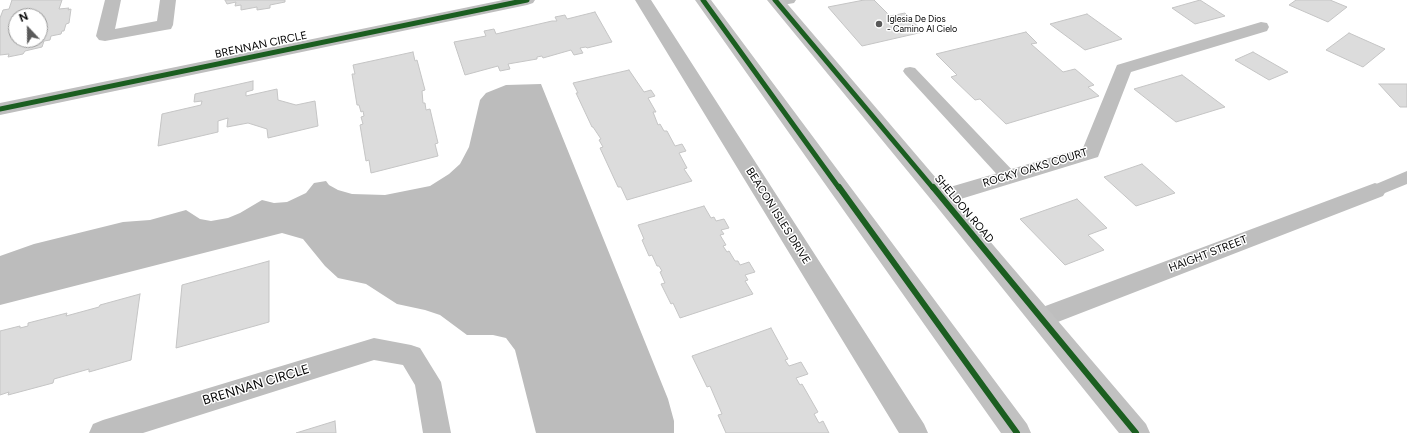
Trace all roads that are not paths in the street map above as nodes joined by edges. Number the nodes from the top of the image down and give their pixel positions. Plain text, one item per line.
1 (113, 0) edge
2 (168, 0) edge
3 (527, 0) edge
4 (643, 0) edge
5 (704, 0) edge
6 (781, 1) edge
7 (1261, 28) dead end
8 (910, 72) dead end
9 (0, 109) edge
10 (1009, 177) junction
11 (1407, 177) edge
12 (1375, 191) joint
13 (941, 197) junction
14 (1041, 318) junction
15 (103, 433) edge
16 (437, 433) edge
17 (914, 433) edge
18 (1017, 433) edge
19 (1136, 433) edge

1 - 2 street
3 - 9 street, BRENNAN CIRCLE
4 - 17 street, BEACON ISLES DRIVE
5 - 18 main road
6 - 13 main road, SHELDON ROAD
7 - 10 street, ROCKY OAKS COURT
8 - 10 lane
10 - 13 street, ROCKY OAKS COURT
11 - 12 lane
12 - 14 street, HAIGHT STREET
13 - 14 main road, SHELDON ROAD
14 - 19 main road, SHELDON ROAD
15 - 16 street, BRENNAN CIRCLE

